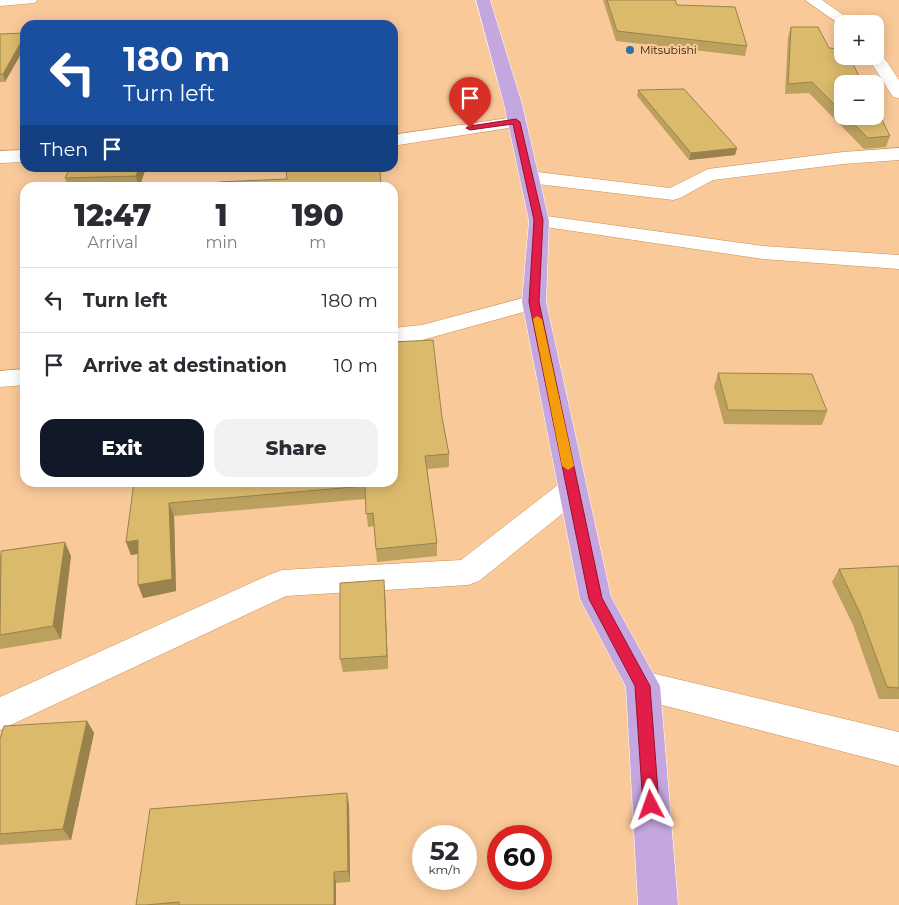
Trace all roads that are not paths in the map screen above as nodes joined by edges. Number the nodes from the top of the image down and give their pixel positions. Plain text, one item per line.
1 (30, 0) edge
2 (483, 0) edge
3 (812, 0) edge
4 (0, 2) edge
5 (835, 15) edge
6 (881, 65) edge
7 (899, 93) edge
8 (516, 122) junction
9 (398, 140) edge
10 (899, 154) edge
11 (20, 156) edge
12 (0, 157) edge
13 (529, 177) junction
14 (539, 220) junction
15 (899, 262) edge
16 (534, 302) junction
17 (398, 335) edge
18 (20, 377) edge
19 (0, 379) edge
20 (573, 489) junction
21 (642, 686) junction
22 (0, 714) edge
23 (899, 749) edge
24 (658, 905) edge

1 - 4 street
2 - 8 main road
3 - 5 street
6 - 7 street
8 - 9 street
8 - 13 main road
10 - 13 street
11 - 12 street
13 - 14 main road
14 - 15 street
14 - 16 main road
16 - 17 street
16 - 20 main road
18 - 19 street
20 - 21 main road
20 - 22 street
21 - 23 street
21 - 24 main road

